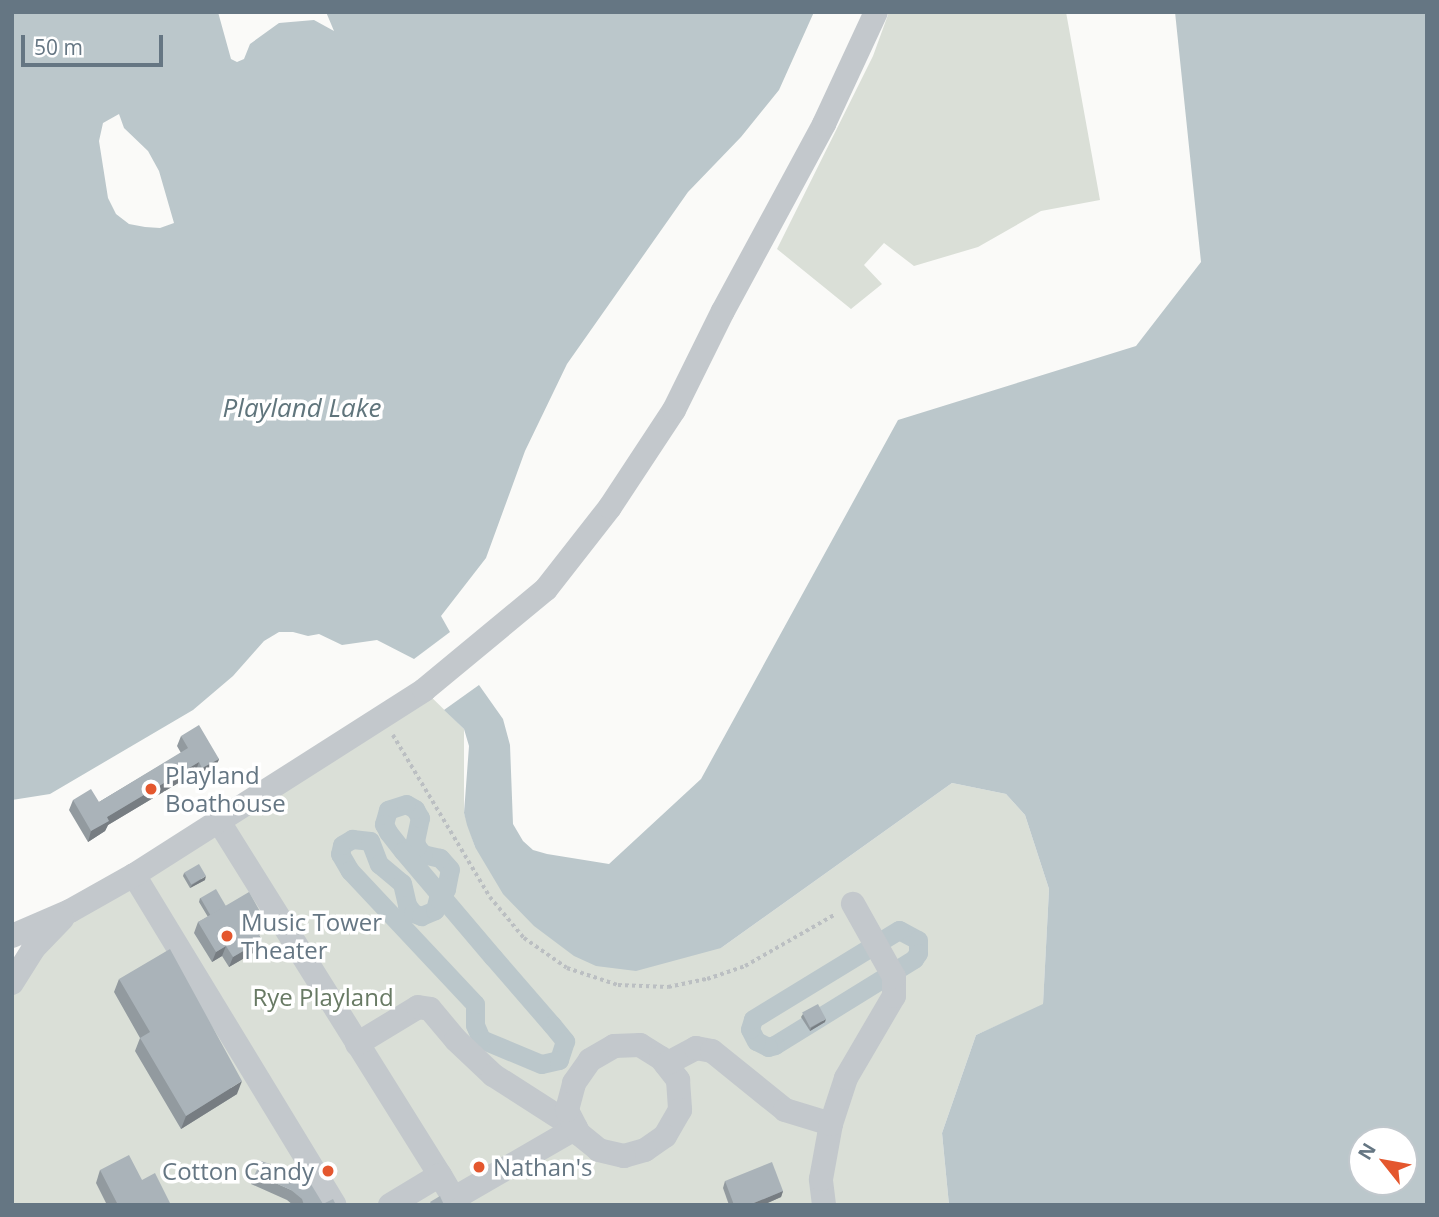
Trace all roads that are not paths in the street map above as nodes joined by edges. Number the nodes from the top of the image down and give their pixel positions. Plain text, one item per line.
1 (876, 12) edge
2 (218, 820) junction
3 (134, 875) junction
4 (853, 904) road end
5 (70, 911) junction
6 (12, 936) edge
7 (12, 983) edge
8 (357, 1044) junction
9 (666, 1064) junction
10 (831, 1124) junction
11 (576, 1128) junction
12 (439, 1175) junction
13 (455, 1202) edge
14 (335, 1205) edge
15 (390, 1205) edge
16 (824, 1205) edge

1 - 2 street
2 - 3 street
2 - 8 street
3 - 5 street
3 - 14 street
4 - 10 street
5 - 6 street
5 - 7 street
8 - 11 street
8 - 12 street
9 - 10 street
9 - 11 street
9 - 11 street
10 - 16 street
11 - 13 street
12 - 13 street
12 - 15 street

